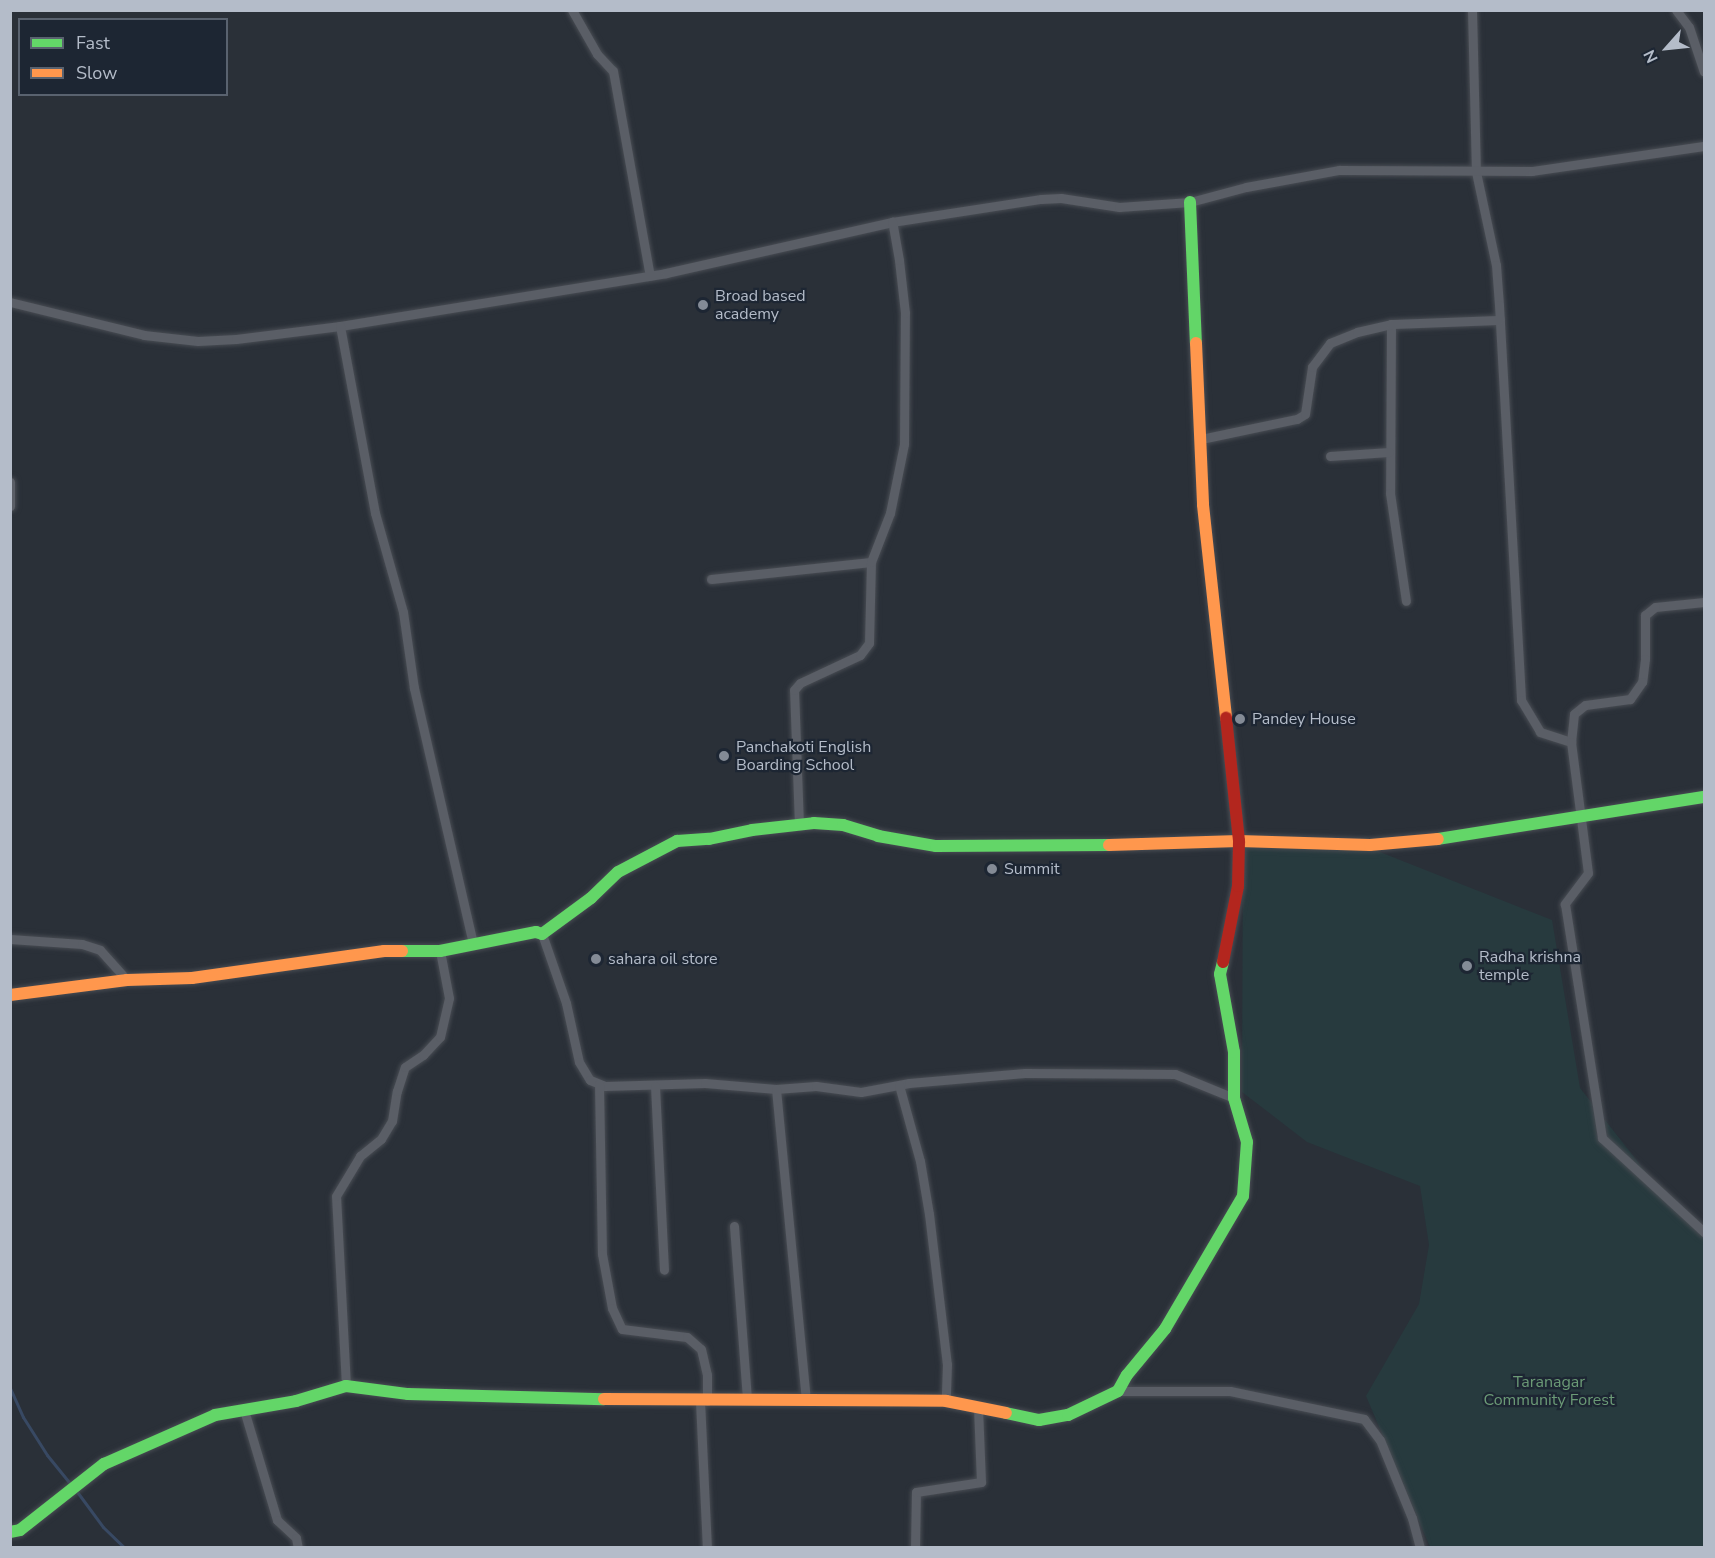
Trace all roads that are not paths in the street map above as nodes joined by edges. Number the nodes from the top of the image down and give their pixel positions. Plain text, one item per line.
1 (572, 10) edge
2 (1472, 10) edge
3 (1676, 10) edge
4 (1704, 72) edge
5 (1704, 146) edge
6 (1476, 172) junction
7 (1191, 202) junction
8 (892, 222) junction
9 (650, 276) junction
10 (10, 302) edge
11 (1500, 320) junction
12 (1391, 324) junction
13 (340, 326) junction
14 (1201, 439) junction
15 (1389, 452) junction
16 (1330, 456) dead end
17 (10, 482) edge
18 (10, 506) edge
19 (871, 562) junction
20 (711, 579) dead end
21 (1406, 601) dead end
22 (1704, 602) edge
23 (1571, 742) junction
24 (1704, 797) edge
25 (1580, 817) junction
26 (799, 825) junction
27 (1239, 841) junction
28 (542, 934) junction
29 (10, 939) edge
30 (473, 944) junction
31 (440, 951) junction
32 (127, 980) junction
33 (10, 995) edge
34 (599, 1084) junction
35 (899, 1085) junction
36 (655, 1086) junction
37 (776, 1089) junction
38 (1234, 1098) junction
39 (734, 1226) dead end
40 (1704, 1232) edge
41 (663, 1270) dead end
42 (346, 1386) junction
43 (1118, 1391) junction
44 (747, 1398) junction
45 (806, 1400) junction
46 (704, 1401) junction
47 (946, 1401) junction
48 (978, 1408) junction
49 (244, 1410) junction
50 (10, 1532) edge
51 (298, 1548) edge
52 (707, 1548) edge
53 (915, 1548) edge
54 (1420, 1548) edge

1 - 9 street
2 - 6 street
3 - 4 street
5 - 6 street
6 - 7 street
6 - 11 street
7 - 8 street
7 - 14 street
8 - 9 street
8 - 19 street
9 - 13 street
10 - 13 street
11 - 12 street
11 - 23 street
12 - 14 street
12 - 15 street
13 - 30 street
14 - 27 street
15 - 16 street
15 - 21 street
17 - 18 street
19 - 20 street
19 - 26 street
22 - 23 street
23 - 25 street
24 - 25 street
25 - 27 street
25 - 40 street
26 - 27 street
26 - 28 street
27 - 38 street
28 - 30 street
28 - 34 street
29 - 32 street
30 - 31 street
31 - 32 street
31 - 42 street
32 - 33 street
34 - 36 street
34 - 46 street
35 - 37 street
35 - 38 street
35 - 47 street
36 - 37 street
36 - 41 street
37 - 45 street
38 - 43 street
39 - 44 street
42 - 46 street
42 - 49 street
43 - 48 street
43 - 54 street
44 - 45 street
44 - 46 street
45 - 47 street
46 - 52 street
47 - 48 street
48 - 53 street
49 - 50 street
49 - 51 street

